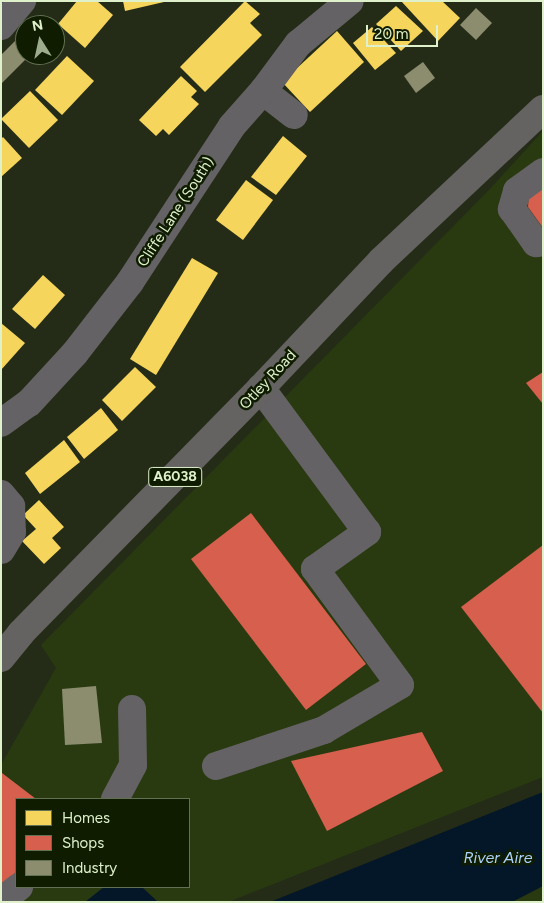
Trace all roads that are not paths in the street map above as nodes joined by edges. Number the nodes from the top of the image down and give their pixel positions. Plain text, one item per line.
1 (22, 1) edge
2 (350, 1) edge
3 (1, 26) edge
4 (263, 91) junction
5 (543, 109) edge
6 (294, 115) dead end
7 (543, 172) edge
8 (543, 242) edge
9 (261, 388) junction
10 (1, 423) edge
11 (1, 494) edge
12 (1, 550) edge
13 (1, 658) edge
14 (132, 709) dead end
15 (216, 766) dead end
16 (116, 798) edge
17 (18, 888) edge
18 (1, 901) edge

1 - 3 street
2 - 4 street, Cliffe Lane (South)
4 - 6 street
4 - 10 street, Cliffe Lane (South)
5 - 9 main road, Otley Road / A6038
7 - 8 street
9 - 13 main road, Otley Road / A6038
9 - 15 street
11 - 12 street
14 - 16 street
17 - 18 street

